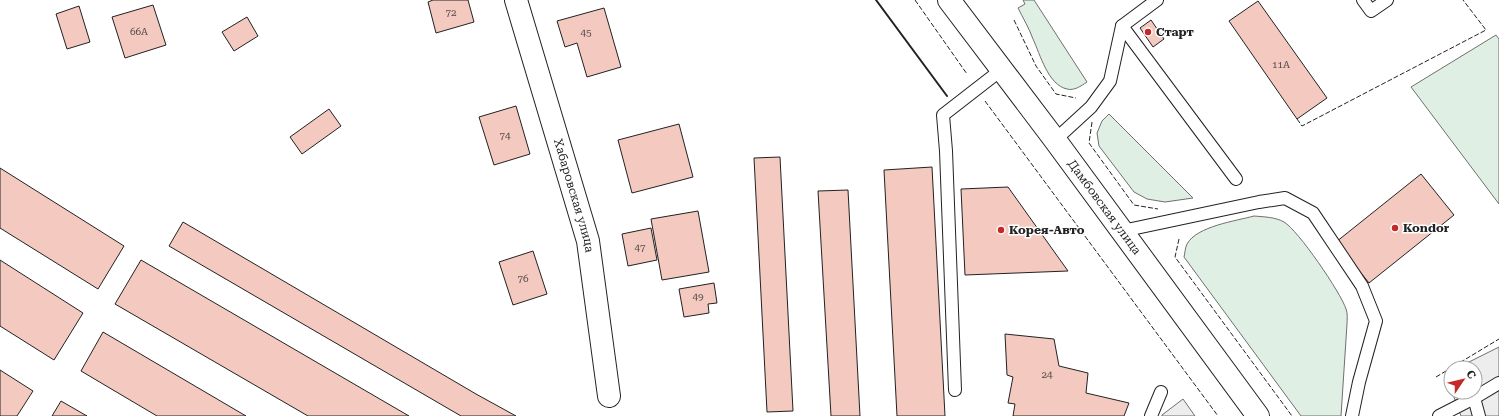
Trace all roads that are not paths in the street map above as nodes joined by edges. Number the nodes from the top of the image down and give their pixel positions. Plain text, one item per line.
1 (516, 0) edge
2 (948, 0) edge
3 (1157, 0) edge
4 (1363, 0) edge
5 (1387, 0) edge
6 (1122, 26) junction
7 (1001, 70) junction
8 (1055, 140) junction
9 (1236, 179) dead end
10 (1122, 231) junction
11 (1499, 383) edge
12 (955, 390) dead end
13 (1161, 392) dead end
14 (1483, 393) edge
15 (610, 396) dead end
16 (1470, 400) edge
17 (1475, 400) edge
18 (1151, 416) edge
19 (1258, 416) edge
20 (1352, 416) edge
21 (1439, 416) edge
22 (1479, 416) edge

1 - 15 main road, Хабаровская улица
2 - 7 main road, Дамбовская улица
3 - 6 lane
4 - 5 lane
6 - 8 lane
6 - 9 lane
7 - 8 main road, Дамбовская улица
7 - 12 lane
8 - 10 main road, Дамбовская улица
10 - 19 main road, Дамбовская улица
10 - 20 lane
11 - 14 lane
13 - 18 lane
16 - 21 lane
17 - 22 lane

